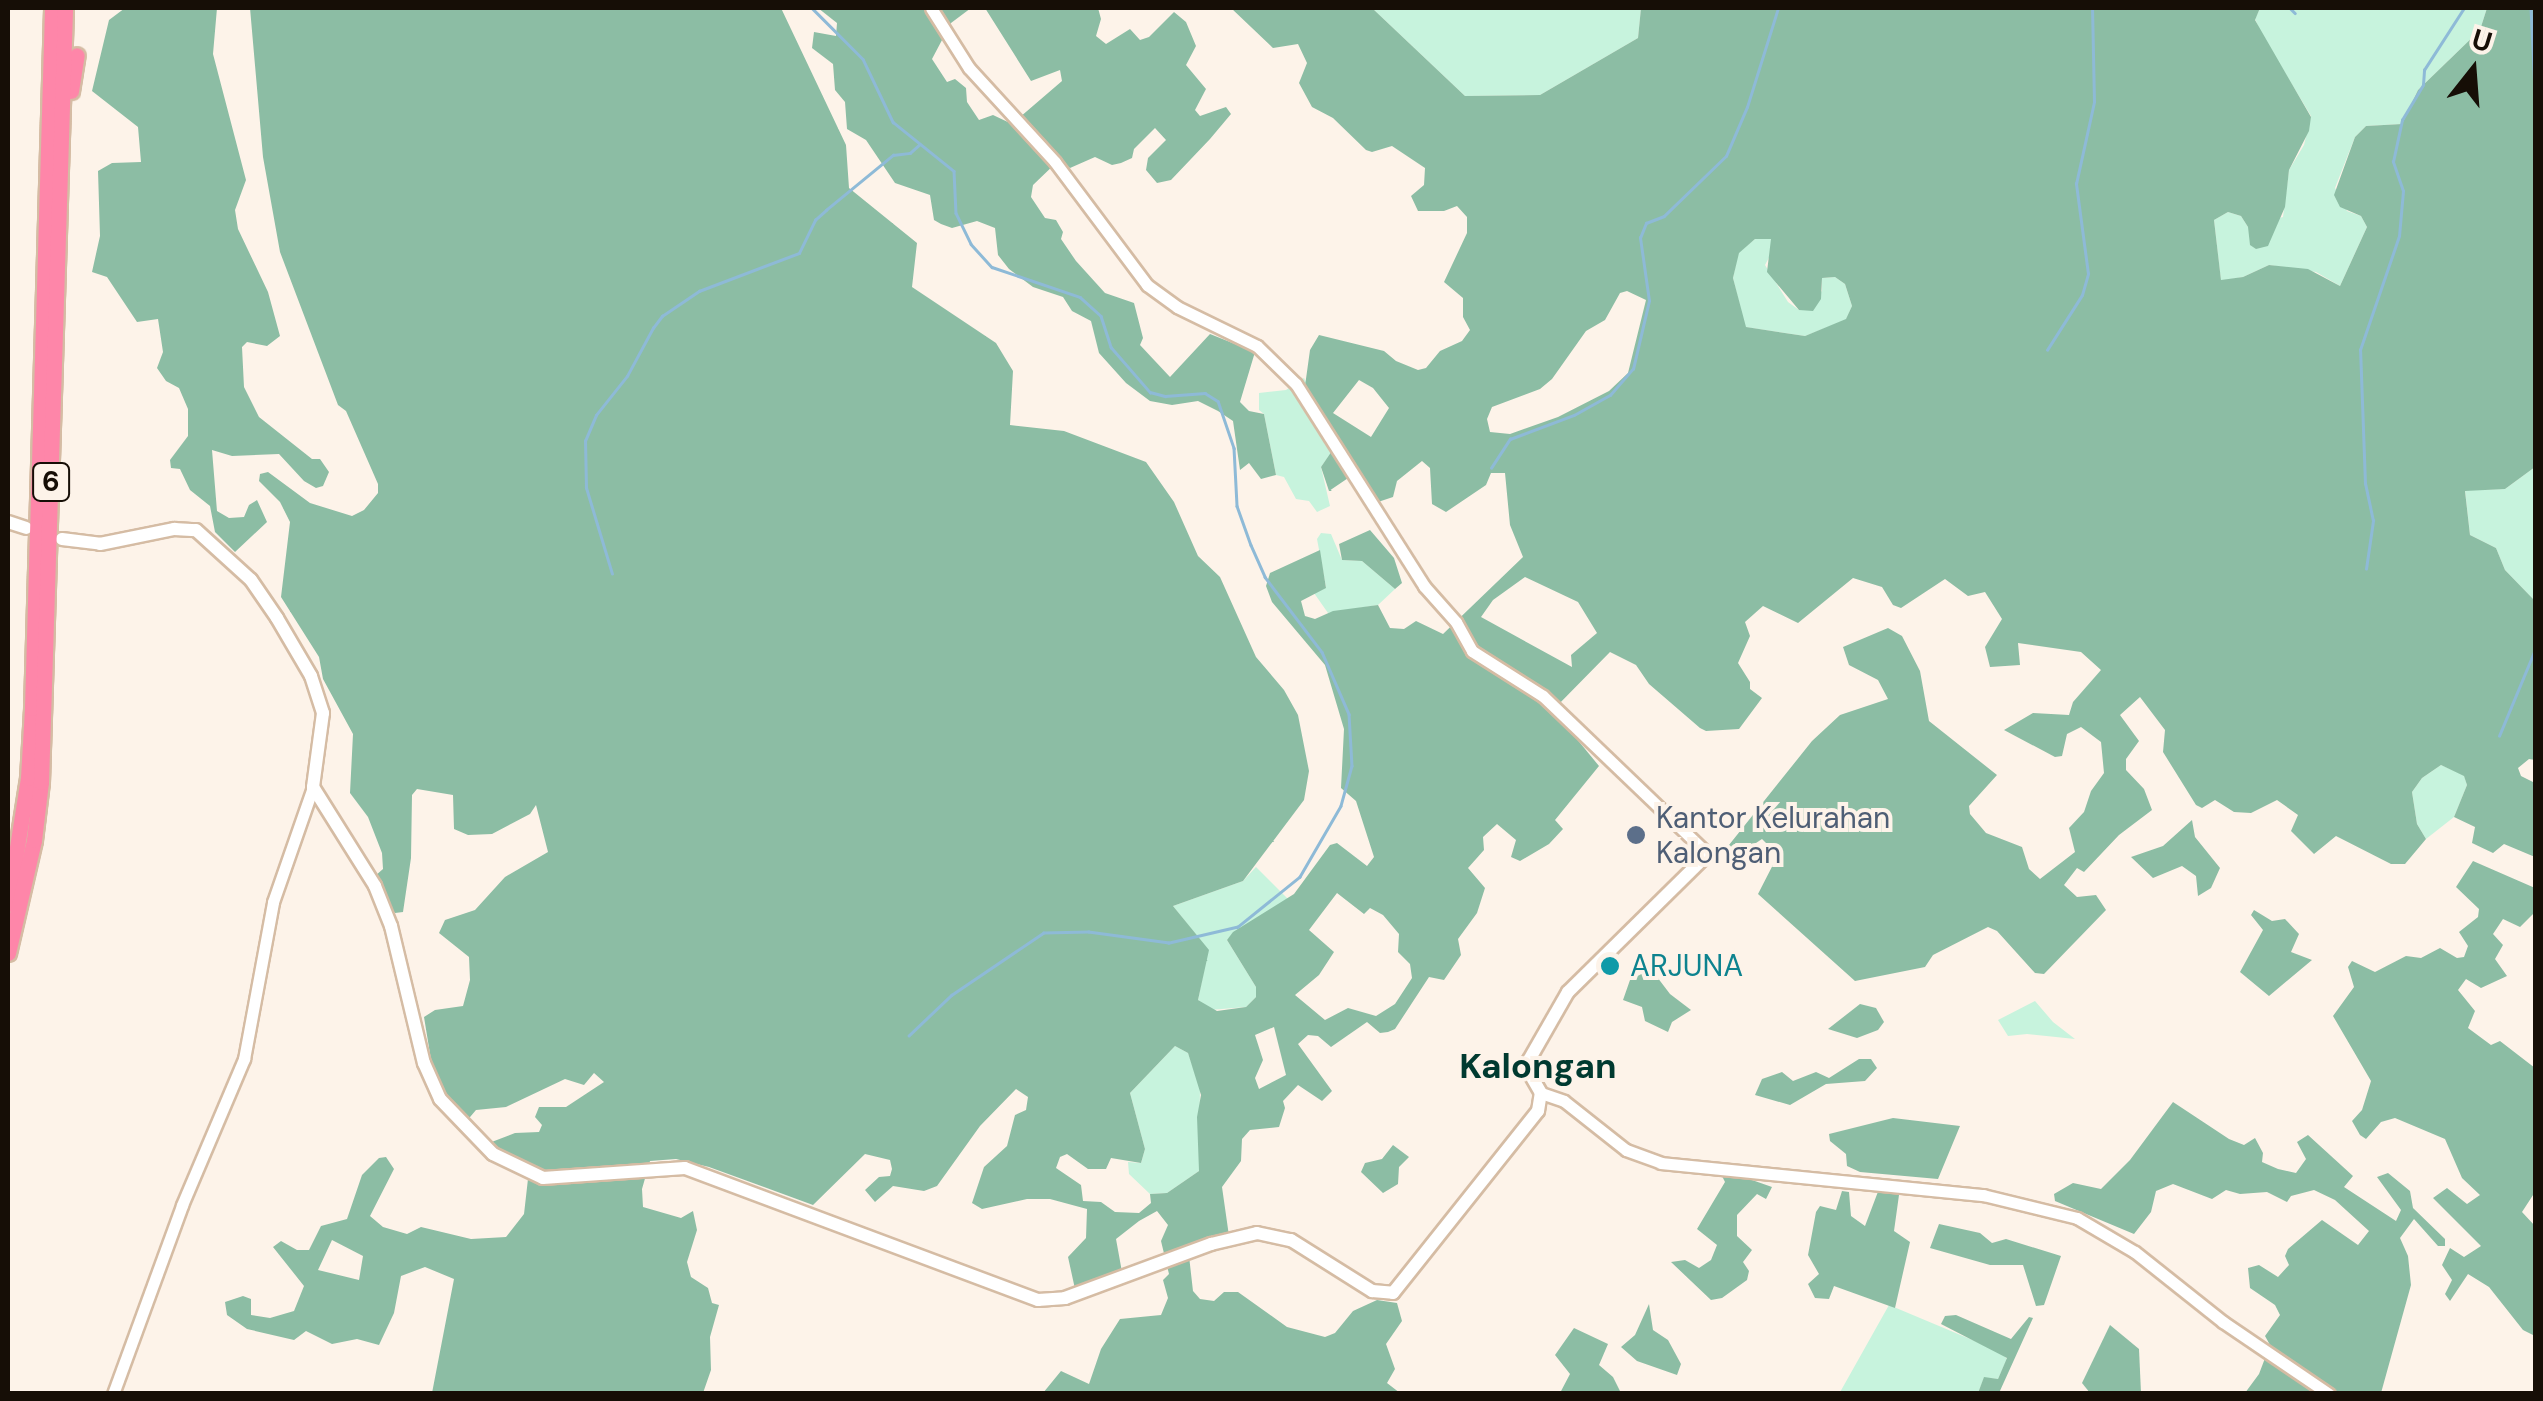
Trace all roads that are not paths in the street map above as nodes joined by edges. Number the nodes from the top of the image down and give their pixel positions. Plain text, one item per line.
1 (52, 8) edge
2 (65, 8) edge
3 (931, 8) edge
4 (77, 56) dead end
5 (62, 140) junction
6 (38, 214) dead end
7 (45, 244) junction
8 (8, 522) edge
9 (26, 528) dead end
10 (62, 539) dead end
11 (314, 802) junction
12 (1708, 854) joint
13 (8, 904) edge
14 (8, 953) edge
15 (1541, 1094) junction
16 (113, 1394) edge
17 (2329, 1394) edge

1 - 7 highway, 6
2 - 5 highway, 6
3 - 12 street
4 - 5 highway
5 - 14 highway, 6
6 - 7 highway
7 - 13 highway, 6
8 - 9 main road
10 - 11 main road
11 - 15 main road
11 - 16 street
12 - 15 main road
15 - 17 street

